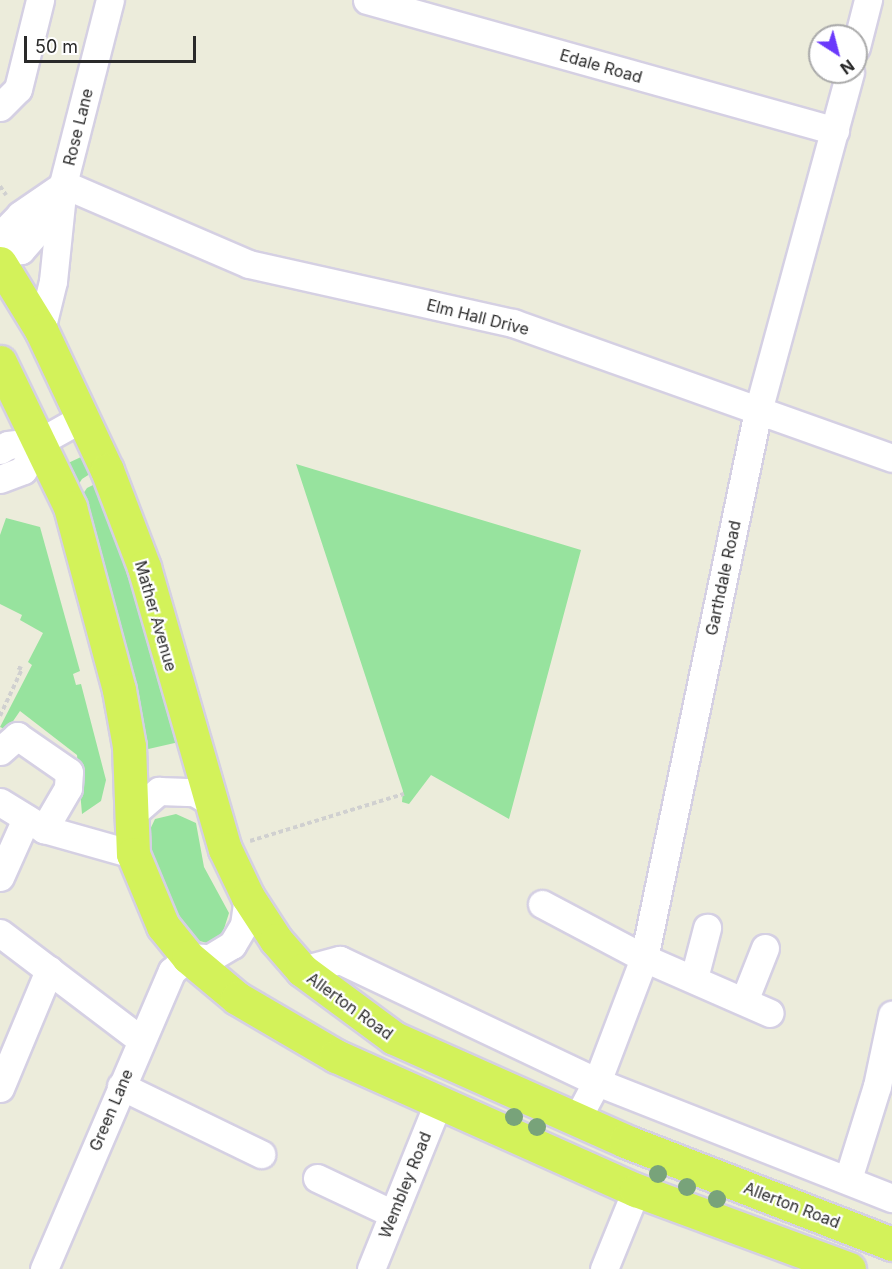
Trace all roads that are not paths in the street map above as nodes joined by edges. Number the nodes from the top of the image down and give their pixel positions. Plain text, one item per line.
1 (40, 0) edge
2 (111, 0) edge
3 (367, 0) edge
4 (868, 0) edge
5 (862, 24) edge
6 (847, 84) edge
7 (0, 107) edge
8 (835, 132) junction
9 (63, 184) junction
10 (0, 236) edge
11 (0, 253) edge
12 (0, 263) edge
13 (41, 330) junction
14 (2, 378) edge
15 (758, 411) junction
16 (84, 417) junction
17 (41, 441) junction
18 (0, 450) edge
19 (892, 458) edge
20 (0, 479) edge
21 (0, 751) edge
22 (0, 802) edge
23 (212, 803) junction
24 (131, 815) junction
25 (35, 824) junction
26 (133, 854) junction
27 (0, 877) edge
28 (248, 897) junction
29 (542, 904) dead end
30 (706, 928) dead end
31 (0, 933) edge
32 (765, 948) dead end
33 (188, 957) junction
34 (644, 958) junction
35 (49, 970) junction
36 (302, 970) junction
37 (694, 978) junction
38 (744, 1001) junction
39 (770, 1013) dead end
40 (892, 1015) edge
41 (141, 1040) junction
42 (597, 1082) junction
43 (121, 1086) junction
44 (885, 1087) edge
45 (0, 1088) edge
46 (438, 1101) junction
47 (578, 1117) junction
48 (261, 1154) dead end
49 (317, 1178) dead end
50 (848, 1179) junction
51 (636, 1190) junction
52 (892, 1198) edge
53 (393, 1214) junction
54 (892, 1244) edge
55 (810, 1262) edge
56 (44, 1269) edge
57 (371, 1269) edge
58 (604, 1269) edge
59 (849, 1269) edge

1 - 7 street
2 - 9 street, Rose Lane
3 - 8 street, Edale Road
4 - 5 street
6 - 8 street, Garthdale Road
8 - 15 street, Garthdale Road
9 - 10 street
9 - 11 street
9 - 13 street
9 - 15 street, Elm Hall Drive
12 - 13 main road, Mather Avenue
13 - 16 main road, Mather Avenue
14 - 17 main road
15 - 19 street, Elm Hall Drive
15 - 34 street, Garthdale Road
16 - 17 street
16 - 23 main road, Mather Avenue
17 - 18 street
17 - 20 street
17 - 24 main road
21 - 25 street
22 - 25 street
23 - 24 street
23 - 28 main road, Mather Avenue
24 - 26 main road
25 - 26 street
25 - 27 street
26 - 33 main road
28 - 33 street
28 - 36 main road, Mather Avenue
29 - 34 street
30 - 37 street
31 - 35 street
32 - 38 street
33 - 41 street, Green Lane
33 - 46 main road
34 - 37 street
34 - 42 street, Garthdale Road
35 - 41 street
35 - 45 street
36 - 42 street, Allerton Road
36 - 47 main road, Allerton Road
37 - 38 street
38 - 39 street
40 - 44 street
41 - 43 street, Green Lane
42 - 47 street, Garthdale Road
42 - 50 street, Allerton Road
43 - 48 street
43 - 56 street, Green Lane
44 - 50 street
46 - 51 main road
46 - 53 street, Wembley Road
47 - 54 main road, Allerton Road
49 - 53 street
50 - 52 street, Allerton Road
51 - 55 main road
51 - 58 street
53 - 57 street, Wembley Road
55 - 59 main road

